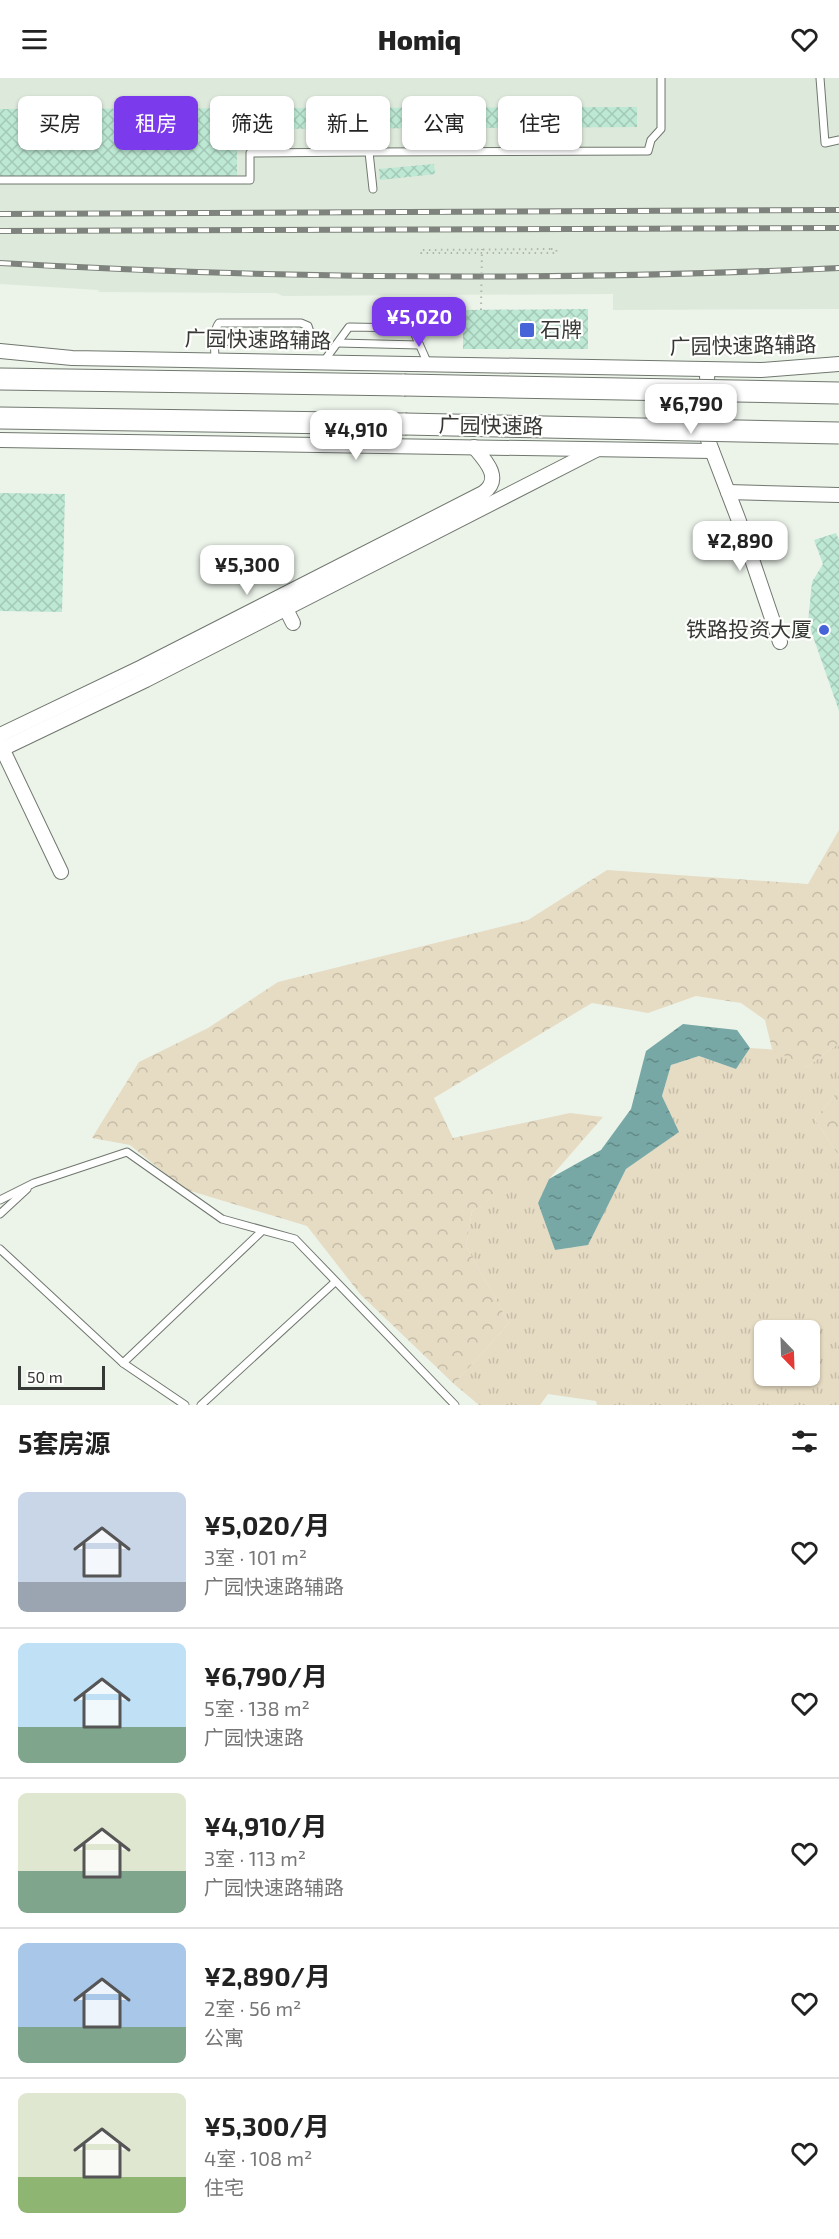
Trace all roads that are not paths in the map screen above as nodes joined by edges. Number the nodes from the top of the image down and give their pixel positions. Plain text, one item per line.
1 (662, 78) edge
2 (820, 78) edge
3 (839, 140) edge
4 (369, 152) junction
5 (0, 180) edge
6 (374, 189) dead end
7 (215, 341) junction
8 (338, 343) junction
9 (419, 345) junction
10 (0, 351) edge
11 (215, 360) junction
12 (323, 362) junction
13 (428, 364) junction
14 (839, 364) edge
15 (707, 369) junction
16 (2, 378) edge
17 (839, 388) edge
18 (829, 393) edge
19 (0, 418) edge
20 (839, 433) edge
21 (0, 440) edge
22 (474, 447) junction
23 (597, 450) junction
24 (712, 451) junction
25 (728, 492) junction
26 (839, 495) edge
27 (282, 603) junction
28 (293, 623) dead end
29 (780, 642) dead end
30 (1, 744) edge
31 (61, 872) dead end
32 (34, 1183) junction
33 (0, 1200) edge
34 (0, 1214) edge
35 (262, 1232) junction
36 (0, 1250) edge
37 (335, 1282) junction
38 (123, 1363) junction
39 (185, 1405) edge
40 (201, 1405) edge
41 (455, 1405) edge

1 - 4 lane
2 - 3 lane
4 - 5 lane
4 - 6 lane
7 - 7 lane
7 - 11 lane
8 - 9 lane
8 - 9 lane
8 - 12 lane
9 - 13 lane
10 - 11 street, 广园快速路辅路
11 - 12 street, 广园快速路辅路
12 - 13 street, 广园快速路辅路
13 - 15 street, 广园快速路辅路
14 - 15 street, 广园快速路辅路
15 - 24 street
16 - 18 highway, 广园快速路, bridge
17 - 18 highway, 广园快速路, bridge
19 - 20 highway, 广园快速路, bridge
21 - 22 street
22 - 23 street
22 - 27 street
23 - 24 street
23 - 27 street
24 - 25 street
25 - 26 street
25 - 29 street
27 - 28 street
27 - 30 street
30 - 31 street
32 - 33 lane
32 - 34 lane
32 - 35 lane
35 - 37 lane
35 - 38 lane
36 - 38 lane
37 - 40 lane
37 - 41 lane
38 - 39 lane

